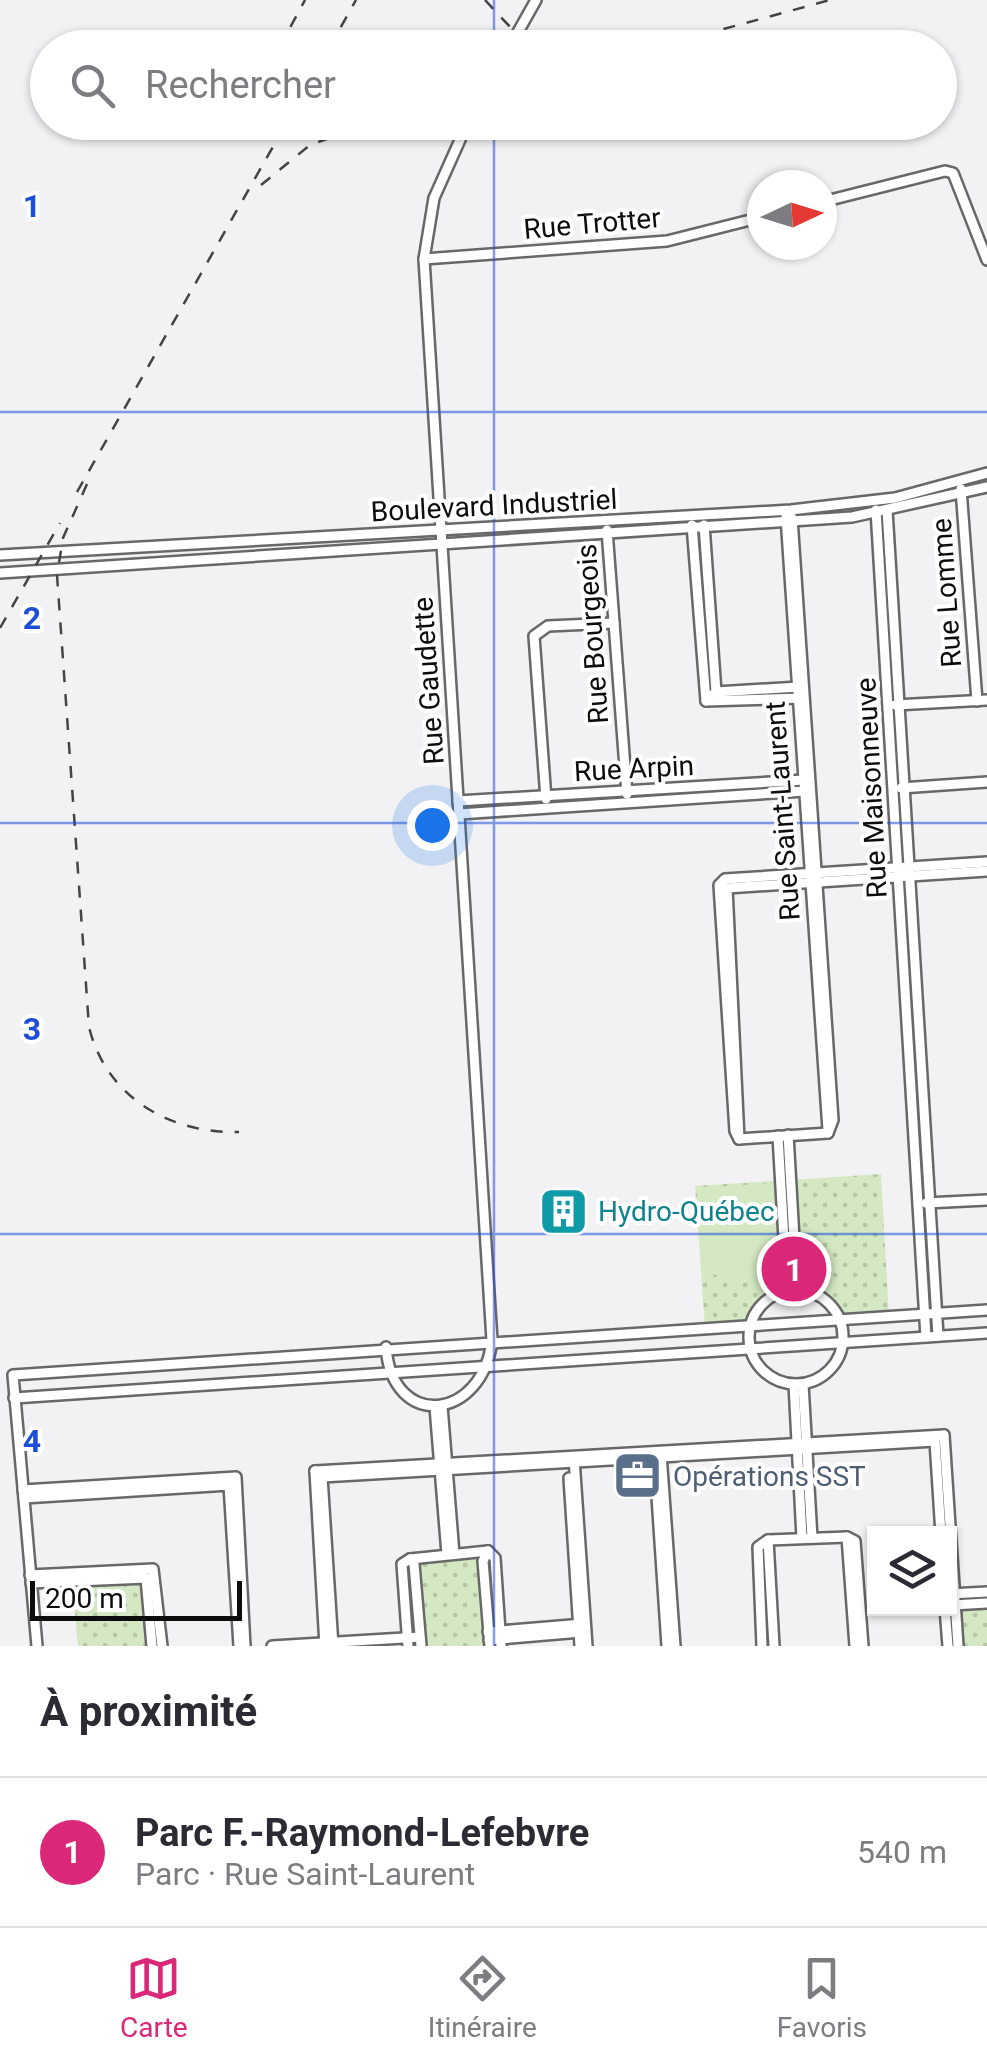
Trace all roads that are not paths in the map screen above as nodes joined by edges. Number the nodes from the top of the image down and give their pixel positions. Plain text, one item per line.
1 (536, 0) edge
2 (519, 30) edge
3 (460, 140) edge
4 (837, 199) edge
5 (747, 221) edge
6 (424, 260) junction
7 (987, 260) edge
8 (987, 473) edge
9 (961, 482) junction
10 (987, 486) edge
11 (962, 494) junction
12 (881, 501) junction
13 (882, 513) junction
14 (789, 516) junction
15 (698, 523) junction
16 (606, 528) junction
17 (441, 530) junction
18 (330, 536) junction
19 (280, 539) junction
20 (189, 544) junction
21 (442, 545) junction
22 (330, 552) junction
23 (278, 555) junction
24 (0, 556) edge
25 (187, 560) junction
26 (0, 573) edge
27 (614, 622) junction
28 (705, 622) junction
29 (716, 692) junction
30 (802, 693) junction
31 (982, 701) edge
32 (706, 702) junction
33 (894, 705) junction
34 (987, 782) edge
35 (808, 785) junction
36 (898, 788) junction
37 (627, 791) junction
38 (546, 796) junction
39 (458, 801) junction
40 (628, 803) junction
41 (547, 808) junction
42 (459, 814) junction
43 (987, 862) edge
44 (987, 871) edge
45 (904, 872) junction
46 (812, 878) junction
47 (783, 1136) junction
48 (987, 1200) edge
49 (924, 1203) junction
50 (792, 1290) junction
51 (987, 1310) edge
52 (931, 1313) junction
53 (840, 1320) junction
54 (750, 1325) junction
55 (644, 1332) junction
56 (987, 1333) edge
57 (601, 1334) junction
58 (932, 1336) junction
59 (492, 1340) junction
60 (842, 1344) junction
61 (386, 1347) junction
62 (751, 1350) junction
63 (307, 1354) junction
64 (646, 1356) junction
65 (604, 1359) junction
66 (198, 1362) junction
67 (488, 1366) junction
68 (90, 1369) junction
69 (388, 1372) junction
70 (308, 1379) junction
71 (798, 1384) junction
72 (199, 1386) junction
73 (92, 1392) junction
74 (14, 1398) junction
75 (438, 1407) junction
76 (939, 1438) junction
77 (802, 1444) junction
78 (658, 1453) junction
79 (571, 1458) junction
80 (443, 1466) junction
81 (23, 1494) junction
82 (940, 1526) edge
83 (945, 1526) edge
84 (807, 1538) junction
85 (768, 1540) junction
86 (451, 1554) junction
87 (410, 1558) junction
88 (150, 1574) junction
89 (31, 1579) junction
90 (987, 1592) edge
91 (957, 1600) edge
92 (957, 1601) edge
93 (987, 1603) edge
94 (856, 1611) junction
95 (767, 1616) junction
96 (950, 1616) edge
97 (953, 1616) edge
98 (670, 1625) junction
99 (583, 1628) junction
100 (495, 1639) edge
101 (408, 1642) edge
102 (420, 1642) edge
103 (329, 1644) edge
104 (37, 1646) edge
105 (152, 1646) edge
106 (162, 1646) edge
107 (242, 1646) edge
108 (272, 1646) edge
109 (584, 1646) edge
110 (667, 1646) edge
111 (675, 1646) edge
112 (762, 1646) edge
113 (774, 1646) edge
114 (855, 1646) edge
115 (863, 1646) edge
116 (948, 1646) edge
117 (958, 1646) edge

1 - 2 street
3 - 6 street, Rue Gaudette
4 - 7 street
5 - 6 street, Rue Trotter
6 - 17 street, Rue Gaudette
8 - 9 street, Boulevard Industriel
9 - 11 street, Rue Lomme
9 - 12 street, Boulevard Industriel
10 - 11 street, Boulevard Industriel
11 - 13 street, Boulevard Industriel
11 - 31 street, Rue Lomme
12 - 13 street, Rue Maisonneuve
12 - 14 street, Boulevard Industriel
13 - 14 street, Boulevard Industriel
13 - 33 street, Rue Maisonneuve
14 - 15 street, Boulevard Industriel
14 - 30 street, Rue Saint-Laurent
15 - 16 street, Boulevard Industriel
15 - 28 street
16 - 17 street, Boulevard Industriel
16 - 21 street, Boulevard Industriel
16 - 27 street, Rue Bourgeois
17 - 18 street, Boulevard Industriel
17 - 21 street, Rue Gaudette
18 - 19 street, Boulevard Industriel
18 - 22 street
19 - 20 street, Boulevard Industriel
19 - 23 street
20 - 24 street, Boulevard Industriel
20 - 25 street
21 - 22 street, Boulevard Industriel
21 - 39 street, Rue Gaudette
22 - 23 street, Boulevard Industriel
23 - 25 street, Boulevard Industriel
25 - 26 street, Boulevard Industriel
27 - 37 street, Rue Bourgeois
27 - 38 street
28 - 29 street
28 - 32 street
29 - 30 street
29 - 32 street
30 - 32 street
30 - 35 street, Rue Saint-Laurent
31 - 33 street
33 - 36 street, Rue Maisonneuve
34 - 36 street
35 - 37 street, Rue Arpin
35 - 40 street, Rue Arpin
35 - 46 street, Rue Saint-Laurent
36 - 45 street, Rue Maisonneuve
37 - 38 street, Rue Arpin
37 - 40 street, Rue Bourgeois
38 - 39 street, Rue Arpin
38 - 41 street
39 - 42 street, Rue Gaudette
40 - 41 street, Rue Arpin
41 - 42 street, Rue Arpin
42 - 59 street, Rue Gaudette
43 - 45 street
44 - 45 street
45 - 46 street
45 - 49 street, Rue Maisonneuve
46 - 47 street, Rue Saint-Laurent
46 - 47 street, Rue Saint-Laurent
47 - 50 street
48 - 49 street
49 - 52 street, Rue Maisonneuve
50 - 53 street
50 - 54 street
51 - 52 street
52 - 53 street
52 - 58 street, Rue Maisonneuve
53 - 54 street
53 - 60 street
54 - 55 street
54 - 62 street
55 - 57 street
55 - 64 street
56 - 58 street
57 - 59 street
57 - 65 street
58 - 60 street
59 - 61 street
59 - 67 street, Rue Gaudette
60 - 62 street
60 - 71 street
61 - 63 street
61 - 69 street
62 - 64 street
62 - 71 street
63 - 66 street
63 - 70 street
64 - 65 street
65 - 67 street
66 - 68 street
66 - 72 street
67 - 69 street
67 - 75 street
68 - 73 street
68 - 74 street
69 - 70 street
69 - 75 street
70 - 72 street
71 - 77 street
72 - 73 street
73 - 74 street
74 - 81 street
75 - 80 street
76 - 77 street
76 - 82 street
76 - 83 street
77 - 78 street
77 - 84 street
78 - 79 street
78 - 98 street
79 - 80 street
79 - 99 street
80 - 86 street
80 - 103 street
81 - 89 street
81 - 107 street
84 - 85 street
84 - 94 street
85 - 95 street
85 - 95 street
86 - 87 street
86 - 100 street
87 - 101 street
87 - 102 street
88 - 89 street
88 - 105 street
88 - 106 street
89 - 104 street
90 - 91 street
92 - 93 street
94 - 114 street
94 - 115 street
95 - 112 street
95 - 113 street
96 - 116 street
97 - 117 street
98 - 110 street
98 - 111 street
99 - 100 street
99 - 109 street
101 - 102 street
101 - 103 street
103 - 108 street

